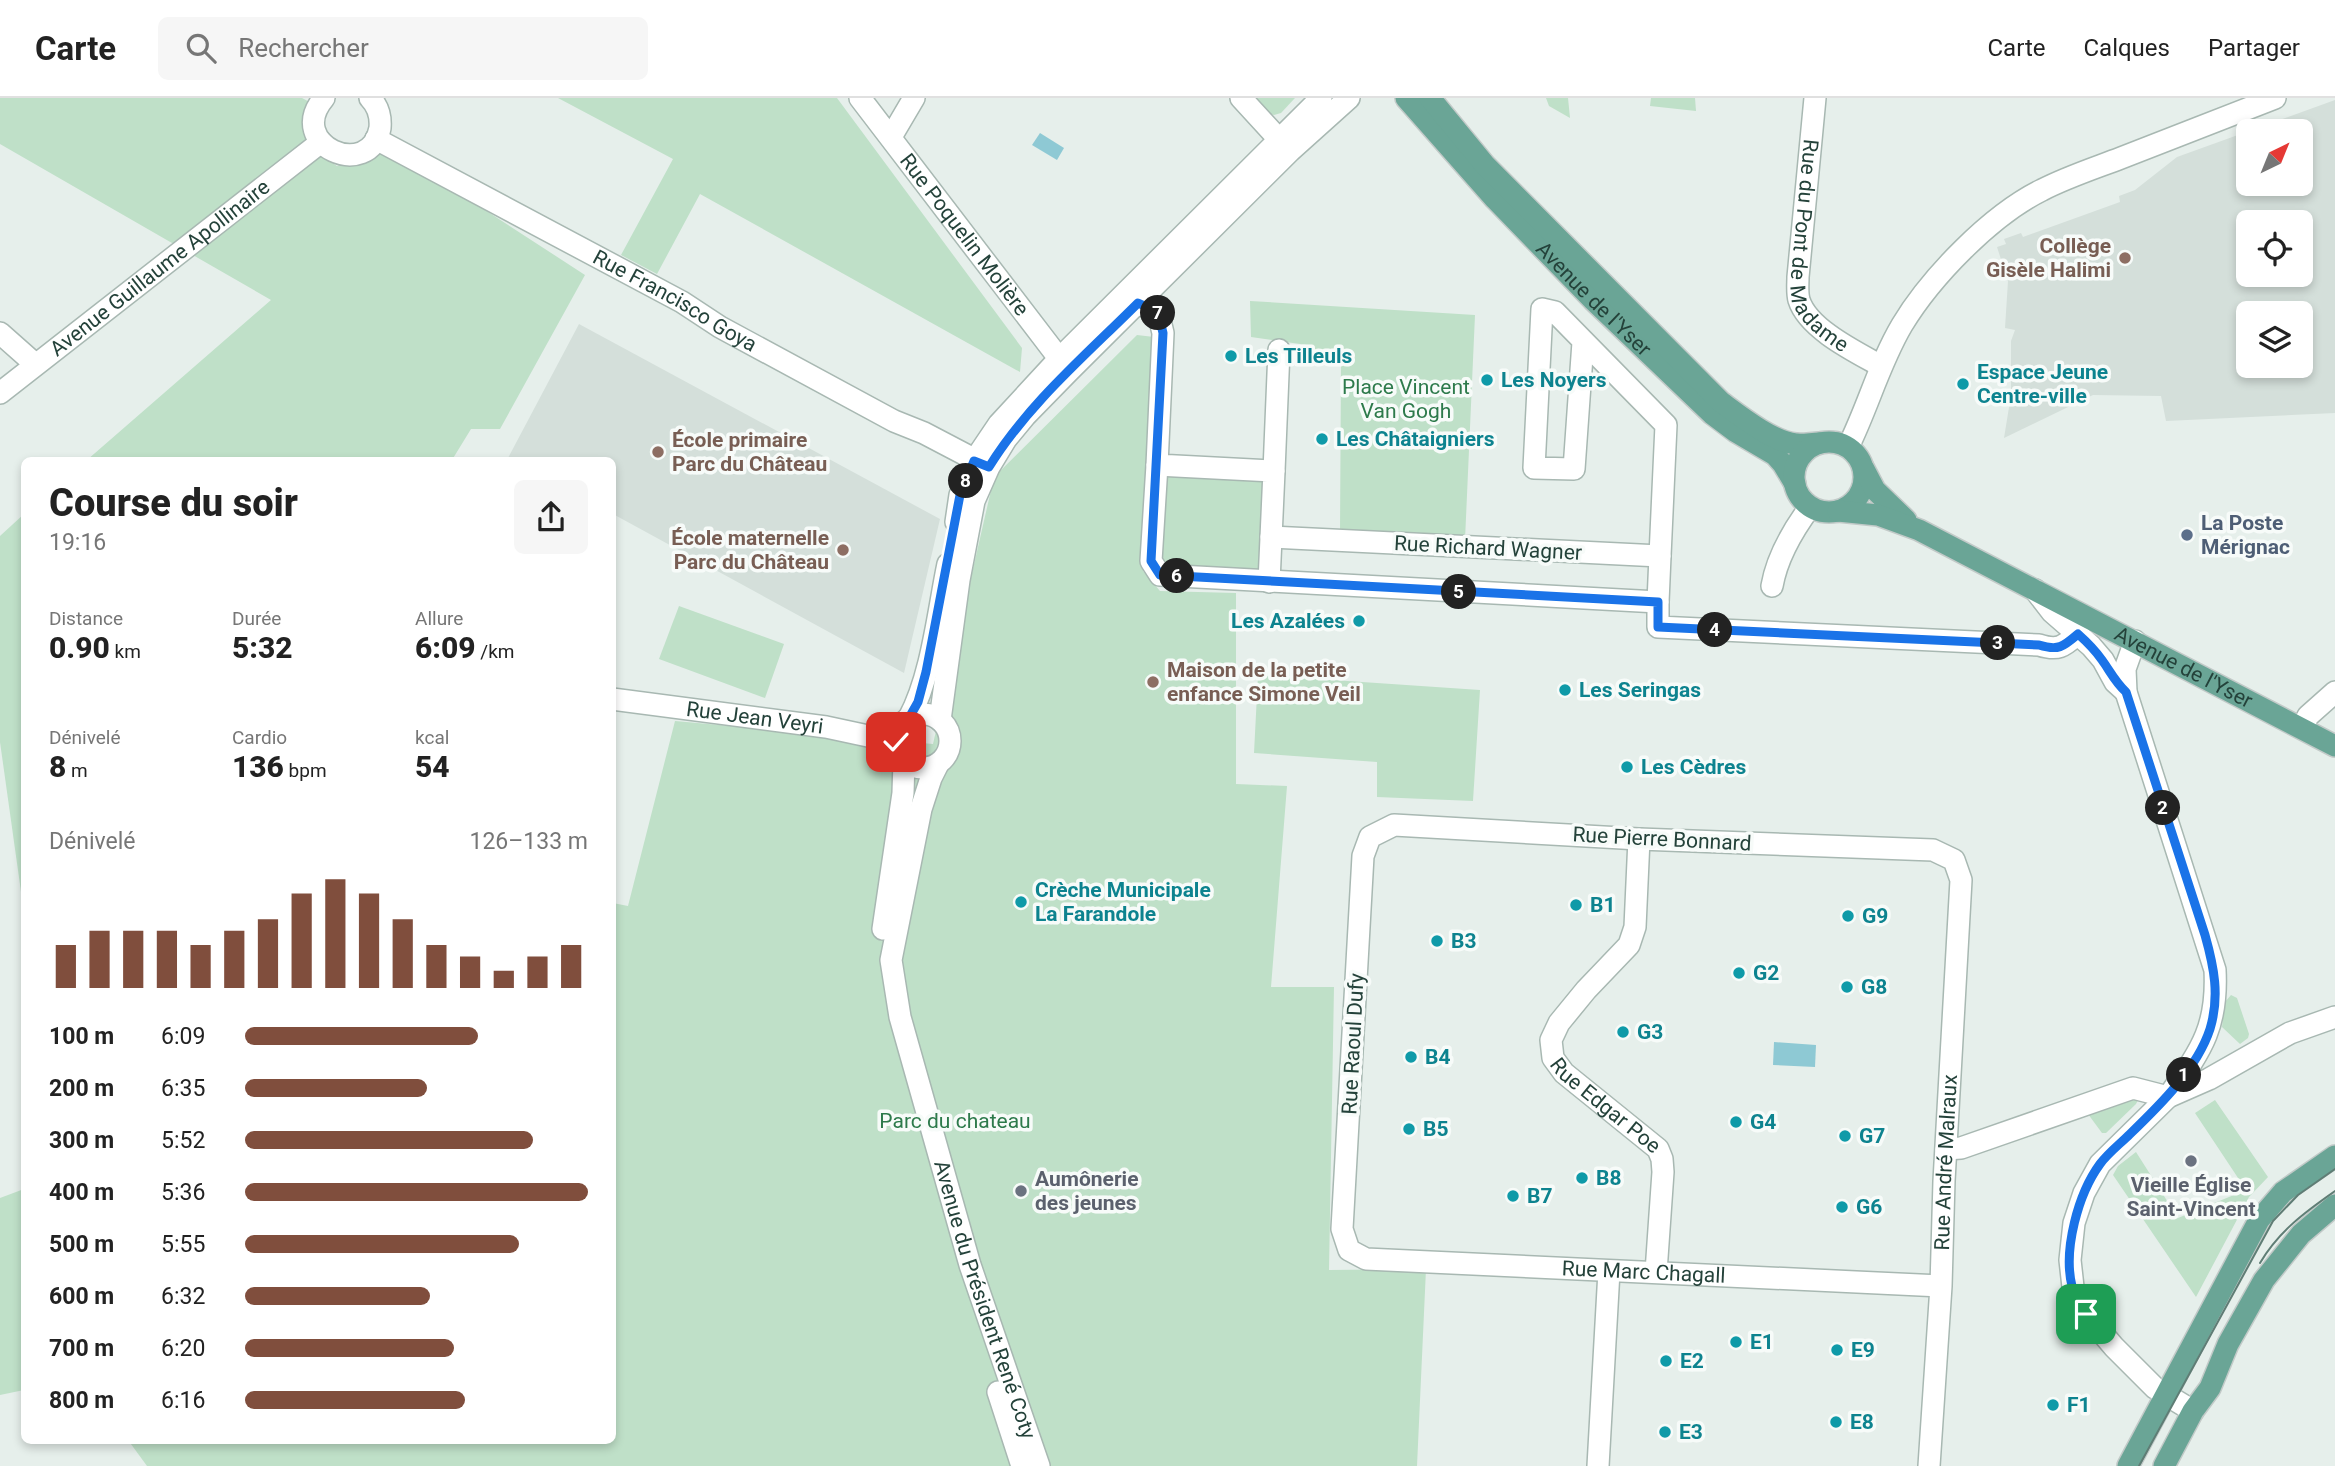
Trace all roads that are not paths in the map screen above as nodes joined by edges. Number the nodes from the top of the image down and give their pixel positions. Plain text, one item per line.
1 (860, 98) edge
2 (914, 98) edge
3 (1241, 98) edge
4 (1321, 98) edge
5 (1349, 98) edge
6 (1406, 98) edge
7 (1430, 98) edge
8 (1815, 98) edge
9 (2275, 98) edge
10 (374, 99) edge
11 (314, 101) edge
12 (891, 137) junction
13 (376, 139) junction
14 (320, 142) junction
15 (1284, 145) junction
16 (1132, 298) junction
17 (0, 333) edge
18 (1583, 342) junction
19 (1279, 351) dead end
20 (36, 364) junction
21 (1064, 366) junction
22 (1881, 366) junction
23 (0, 393) edge
24 (1819, 443) junction
25 (1848, 447) junction
26 (982, 464) junction
27 (1157, 466) junction
28 (1864, 469) junction
29 (1274, 471) junction
30 (1795, 484) junction
31 (1810, 507) junction
32 (1838, 511) junction
33 (1919, 530) junction
34 (1271, 537) junction
35 (1660, 556) junction
36 (1269, 582) junction
37 (1772, 586) dead end
38 (2034, 589) junction
39 (1658, 602) junction
40 (2078, 634) junction
41 (2136, 641) junction
42 (616, 689) edge
43 (2126, 692) junction
44 (2335, 692) edge
45 (616, 700) edge
46 (642, 703) junction
47 (909, 718) junction
48 (940, 720) junction
49 (2302, 728) junction
50 (2335, 746) edge
51 (900, 751) junction
52 (938, 764) junction
53 (1370, 837) joint
54 (1639, 839) junction
55 (1954, 860) joint
56 (2335, 1017) edge
57 (2168, 1097) junction
58 (1946, 1149) junction
59 (2335, 1156) edge
60 (2335, 1205) edge
61 (1349, 1250) joint
62 (1609, 1271) junction
63 (1656, 1272) junction
64 (1941, 1286) junction
65 (2165, 1396) junction
66 (2193, 1411) junction
67 (1022, 1466) edge
68 (1038, 1466) edge
69 (1598, 1466) edge
70 (1929, 1466) edge
71 (2128, 1466) edge
72 (2164, 1466) edge

1 - 12 street, Rue Poquelin Molière
2 - 12 street
3 - 15 street
4 - 15 street
5 - 15 street
6 - 30 main road, Avenue de l'Yser
7 - 24 main road, Avenue de l'Yser
8 - 22 street, Rue du Pont de Madame
9 - 22 street
10 - 13 street
11 - 14 street
12 - 21 street, Rue Poquelin Molière
13 - 14 street
13 - 26 street, Rue Francisco Goya
14 - 20 street, Avenue Guillaume Apollinaire
15 - 16 street
16 - 21 street
16 - 27 street
17 - 20 street
18 - 18 street
18 - 35 street
19 - 29 street
20 - 23 street, Avenue Guillaume Apollinaire
21 - 26 street
22 - 25 street
24 - 25 main road
24 - 30 main road
25 - 28 main road
26 - 47 street
26 - 48 street
27 - 29 street
27 - 36 street
28 - 32 main road
28 - 33 main road, Avenue de l'Yser
29 - 34 street
30 - 31 main road
31 - 32 main road
31 - 37 street
32 - 33 main road, Avenue de l'Yser
33 - 38 main road, Avenue de l'Yser
34 - 35 street, Rue Richard Wagner
34 - 36 street
35 - 39 street
36 - 39 street
38 - 40 street
38 - 41 main road, Avenue de l'Yser
39 - 40 street
40 - 43 street
41 - 43 street
41 - 49 main road, Avenue de l'Yser
42 - 46 street
43 - 57 street
44 - 49 street
45 - 46 street, Rue Jean Veyri
46 - 51 street, Rue Jean Veyri
47 - 48 street
47 - 51 street
48 - 52 street
49 - 50 main road, Avenue de l'Yser
51 - 52 street
51 - 67 street, Avenue du Président René Coty
52 - 68 street, Avenue du Président René Coty
53 - 54 street, Rue Pierre Bonnard
53 - 61 street, Rue Raoul Dufy
54 - 55 street, Rue Pierre Bonnard
54 - 63 street, Rue Edgar Poe
55 - 58 street, Rue André Malraux
56 - 57 street
57 - 58 street
57 - 65 street
58 - 64 street, Rue André Malraux
59 - 65 main road
60 - 66 main road
61 - 62 street, Rue Marc Chagall
62 - 63 street, Rue Marc Chagall
62 - 69 street
63 - 64 street, Rue Marc Chagall
64 - 70 street, Rue André Malraux
65 - 66 street
65 - 71 main road
66 - 72 main road

